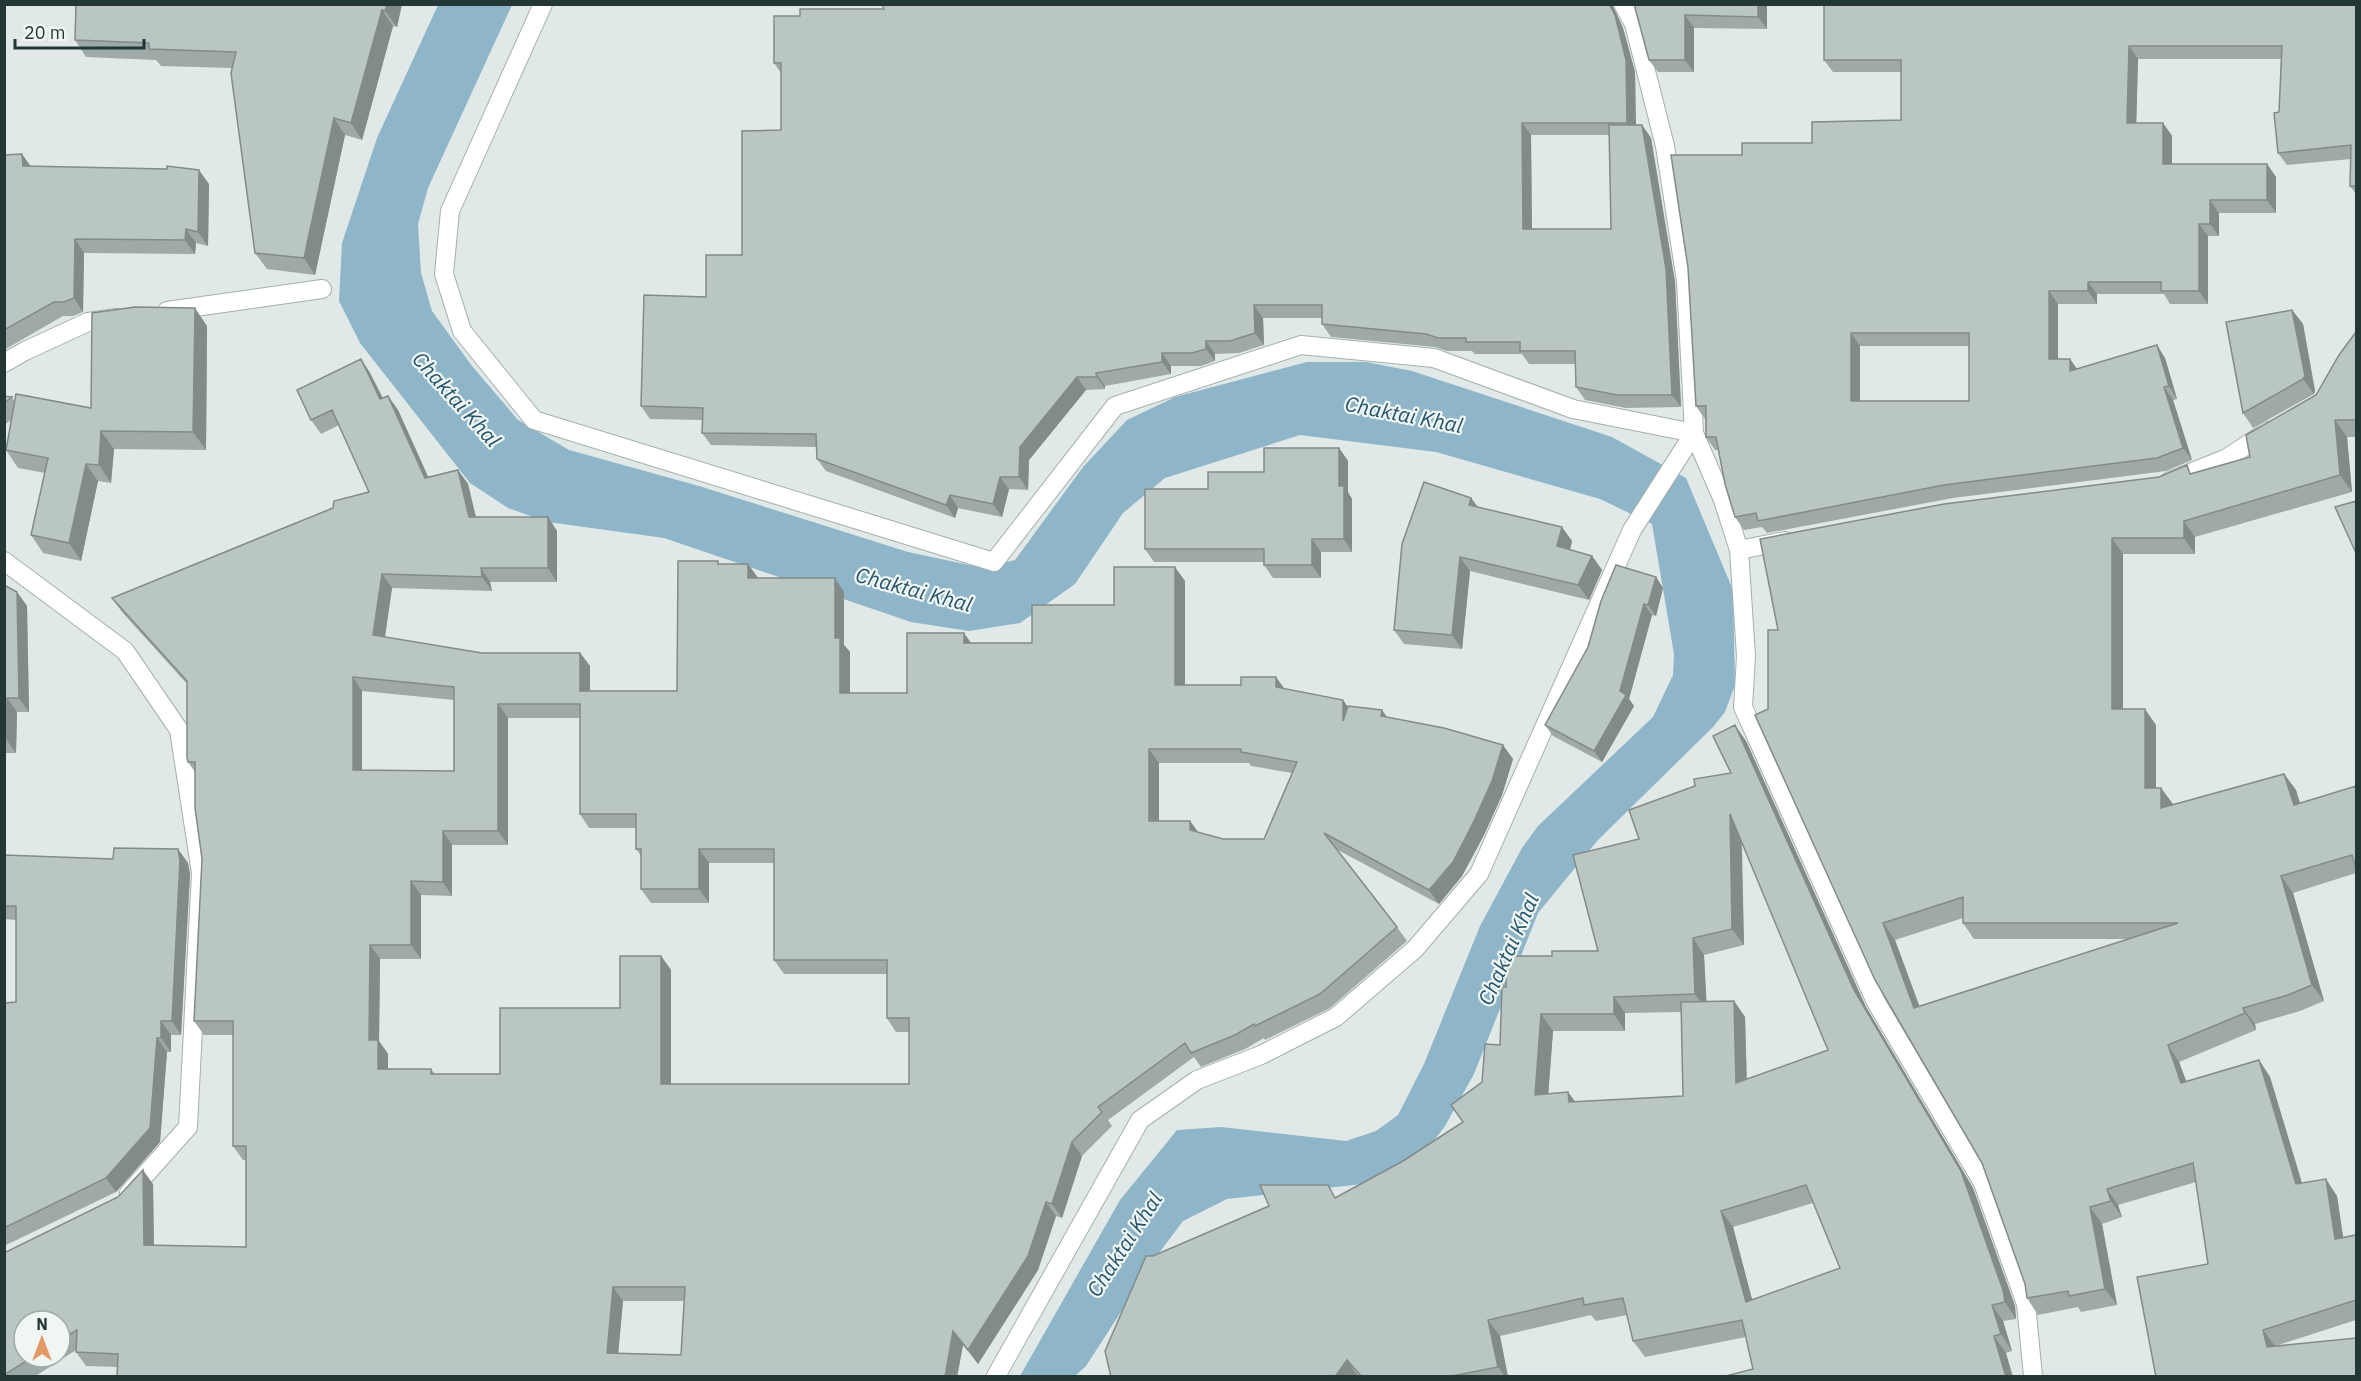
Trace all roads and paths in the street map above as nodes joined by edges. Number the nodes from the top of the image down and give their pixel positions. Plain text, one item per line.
1 (543, 4) edge
2 (1623, 4) edge
3 (322, 289) dead end
4 (4, 363) edge
5 (2283, 423) edge
6 (1694, 433) junction
7 (2158, 483) edge
8 (1807, 537) edge
9 (1739, 550) junction
10 (4, 561) edge
11 (113, 1205) edge
12 (996, 1377) edge
13 (2033, 1377) edge

1 - 6 street
2 - 6 street
3 - 4 street
5 - 7 street
6 - 9 street
6 - 12 street
8 - 9 street
9 - 13 street
10 - 11 street

